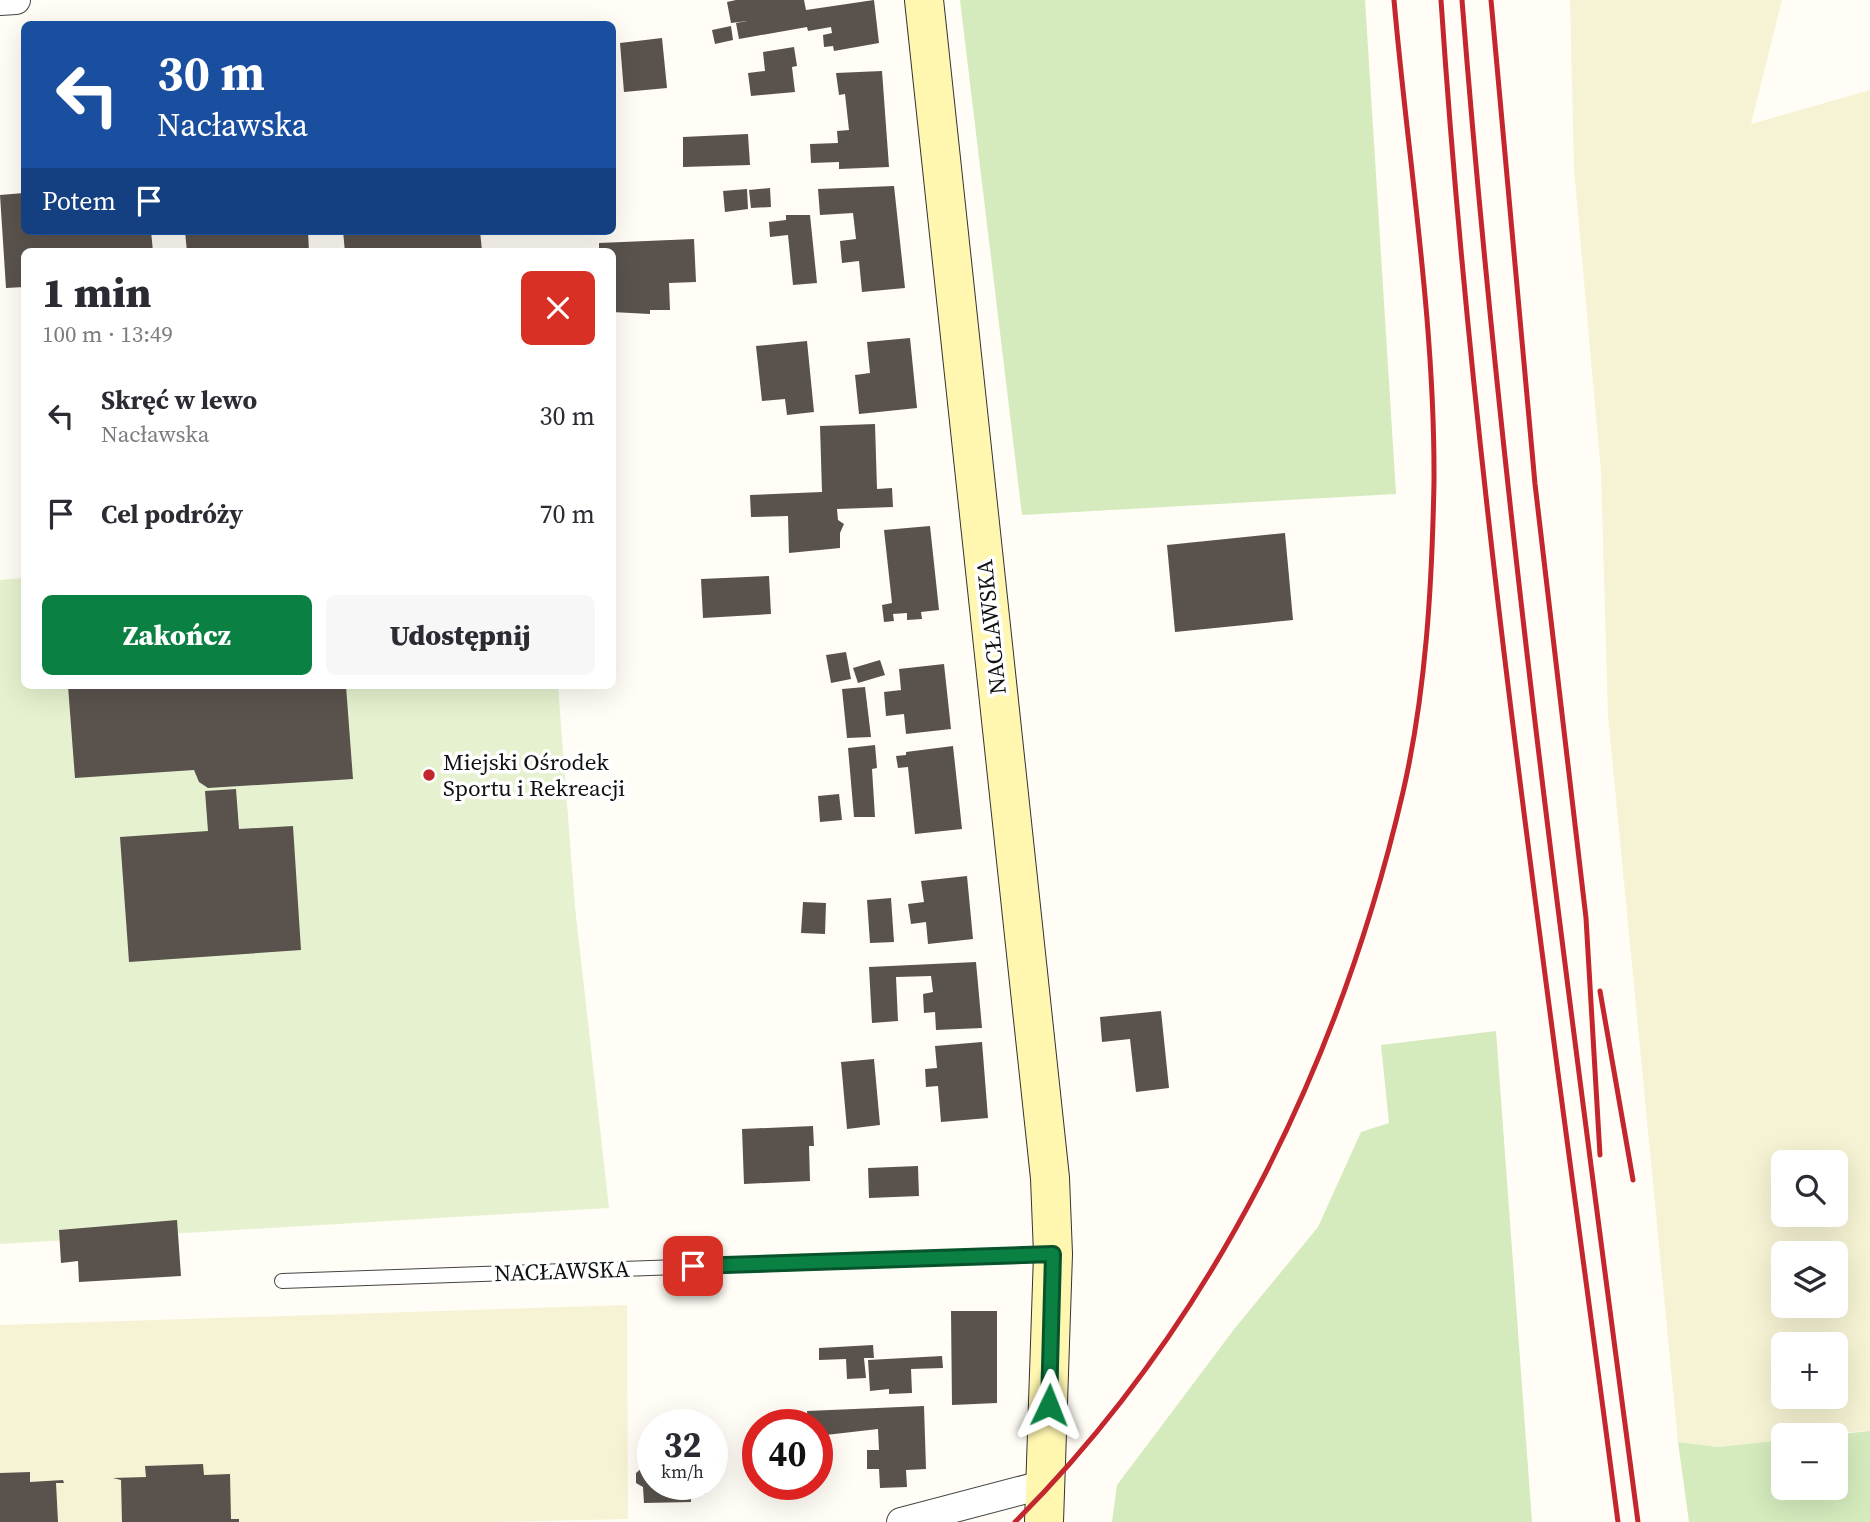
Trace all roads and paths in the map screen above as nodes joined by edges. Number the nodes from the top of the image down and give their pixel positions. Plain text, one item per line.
1 (16, 0) edge
2 (924, 0) edge
3 (0, 1) edge
4 (1053, 1254) junction
5 (282, 1280) dead end
6 (1046, 1484) junction
7 (901, 1522) edge
8 (1044, 1522) edge

1 - 3 street
2 - 4 street, NACŁAWSKA
4 - 5 lane, NACŁAWSKA
4 - 6 street, NACŁAWSKA
6 - 7 street
6 - 8 street, NACŁAWSKA

